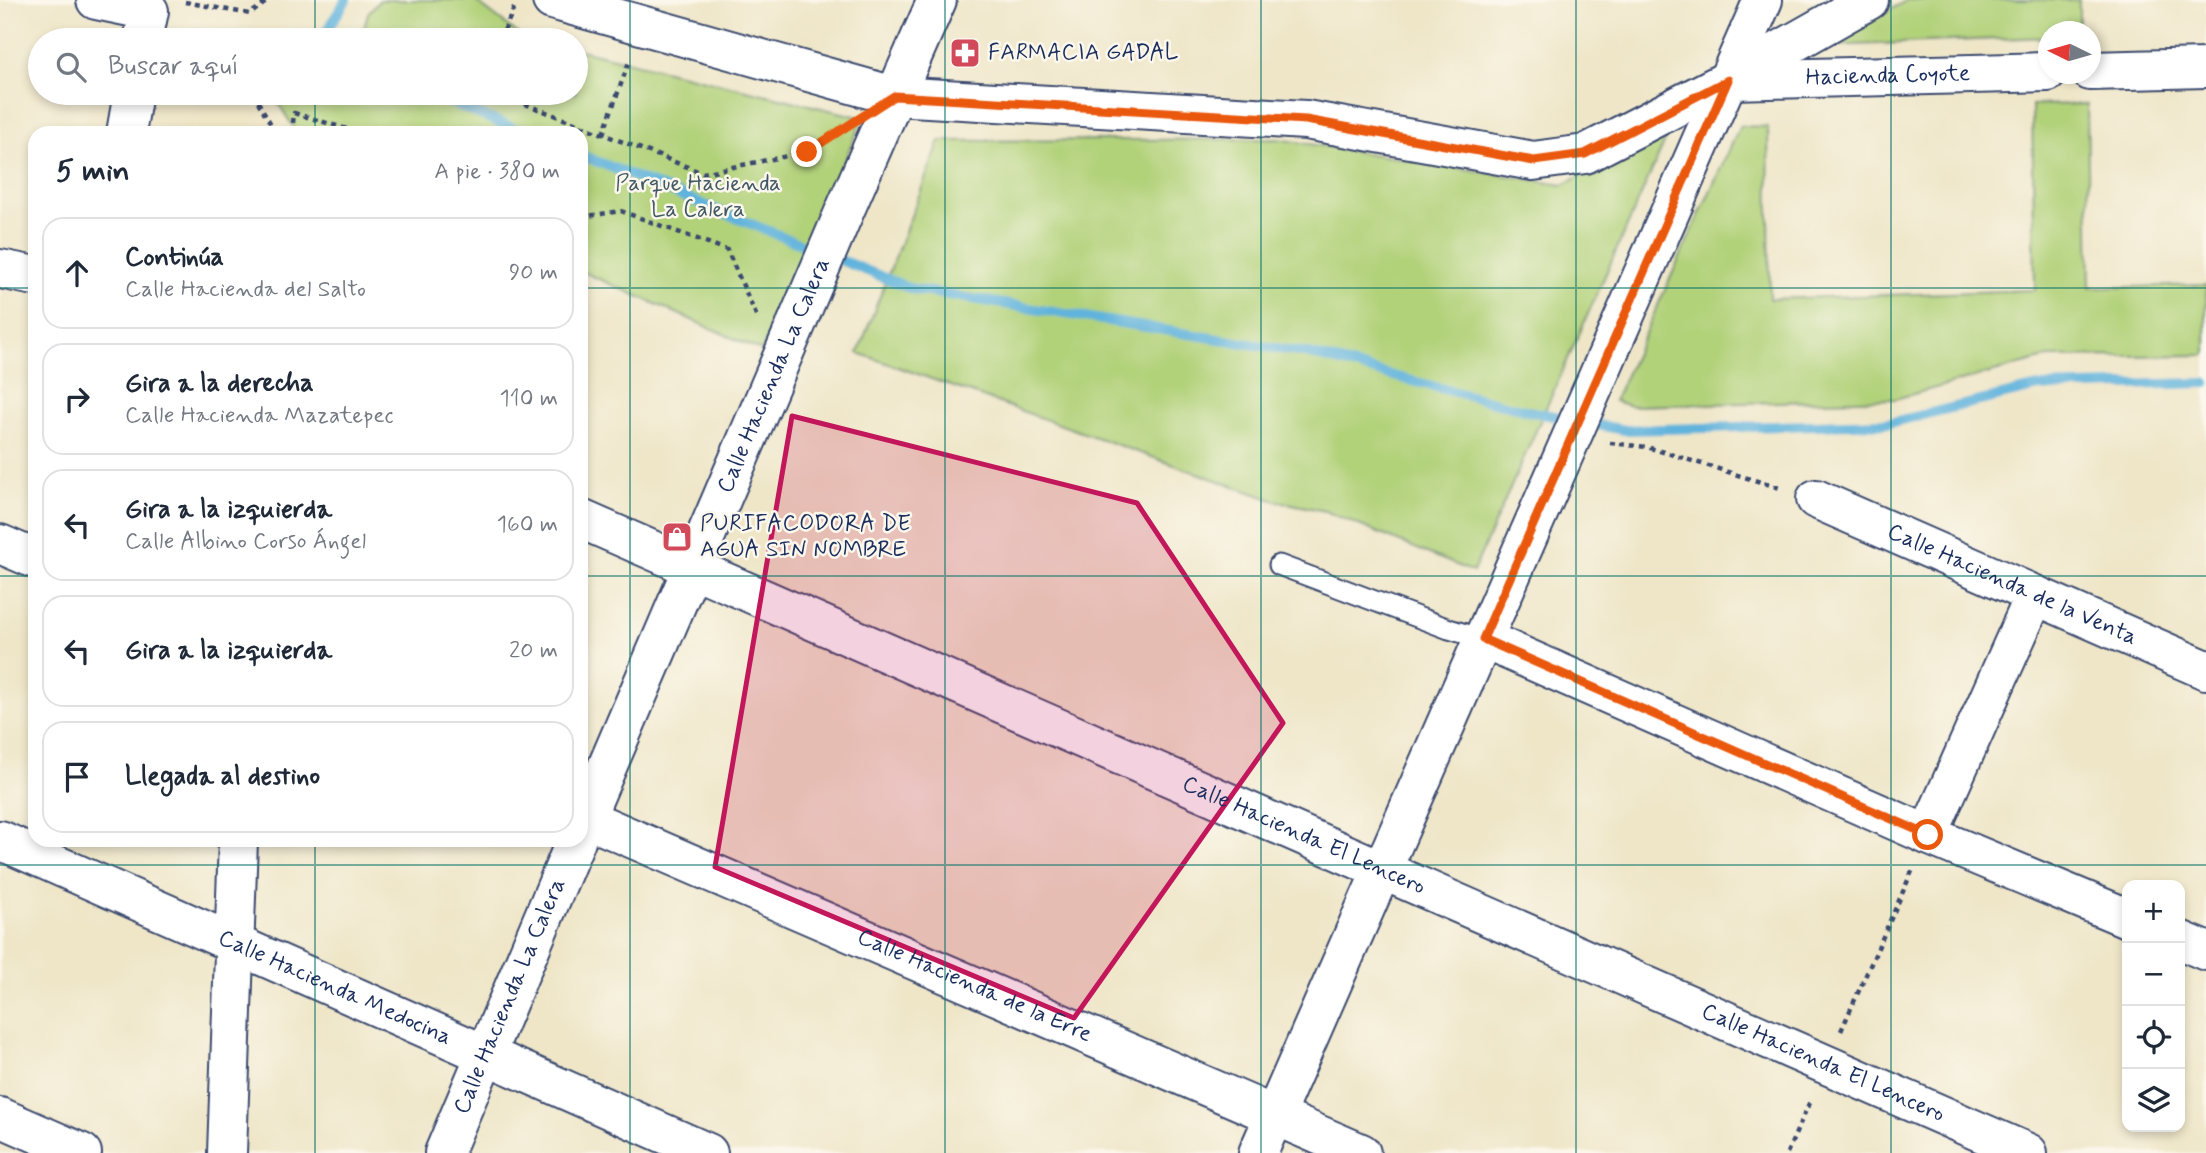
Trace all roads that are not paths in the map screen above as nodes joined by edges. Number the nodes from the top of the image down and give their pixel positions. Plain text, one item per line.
1 (96, 0) edge
2 (552, 0) edge
3 (937, 0) edge
4 (1763, 0) edge
5 (1869, 0) edge
6 (155, 17) edge
7 (2206, 68) edge
8 (2101, 71) edge
9 (2038, 72) edge
10 (1728, 80) junction
11 (894, 96) junction
12 (132, 105) edge
13 (127, 126) edge
14 (0, 269) edge
15 (28, 275) edge
16 (1815, 499) road end
17 (588, 522) edge
18 (0, 544) edge
19 (28, 556) edge
20 (1279, 565) dead end
21 (691, 568) junction
22 (2035, 595) junction
23 (1483, 639) junction
24 (2206, 670) edge
25 (588, 812) edge
26 (588, 832) edge
27 (1928, 835) junction
28 (0, 840) edge
29 (238, 847) edge
30 (573, 847) edge
31 (1382, 870) junction
32 (2122, 916) edge
33 (234, 942) junction
34 (2185, 942) edge
35 (2206, 951) edge
36 (485, 1056) junction
37 (1275, 1115) junction
38 (0, 1117) edge
39 (82, 1153) edge
40 (227, 1153) edge
41 (444, 1153) edge
42 (708, 1153) edge
43 (1258, 1153) edge
44 (1361, 1153) edge
45 (2028, 1153) edge

1 - 6 street
2 - 11 street
3 - 11 street, Calle Hacienda La Calera
4 - 10 street
5 - 10 street
7 - 8 street
9 - 10 street, Hacienda Coyote
10 - 11 street
10 - 23 street
11 - 21 street, Calle Hacienda La Calera
12 - 13 street
14 - 15 street
16 - 22 street, Calle Hacienda de la Venta
17 - 21 street, Calle Hacienda El Lencero
18 - 19 street
20 - 23 lane
21 - 25 street, Calle Hacienda La Calera
21 - 31 street, Calle Hacienda El Lencero
22 - 24 street, Calle Hacienda de la Venta
22 - 27 street
23 - 27 street
23 - 31 street
26 - 37 street, Calle Hacienda de la Erre
27 - 32 street
28 - 33 street, Calle Hacienda Medocina
29 - 33 street
30 - 36 street, Calle Hacienda La Calera
31 - 37 street
31 - 45 street, Calle Hacienda El Lencero
33 - 36 street, Calle Hacienda Medocina
33 - 40 street
34 - 35 street
36 - 41 street, Calle Hacienda La Calera
36 - 42 street, Calle Hacienda Medocina
37 - 43 street
37 - 44 street, Calle Hacienda de la Erre
38 - 39 street

